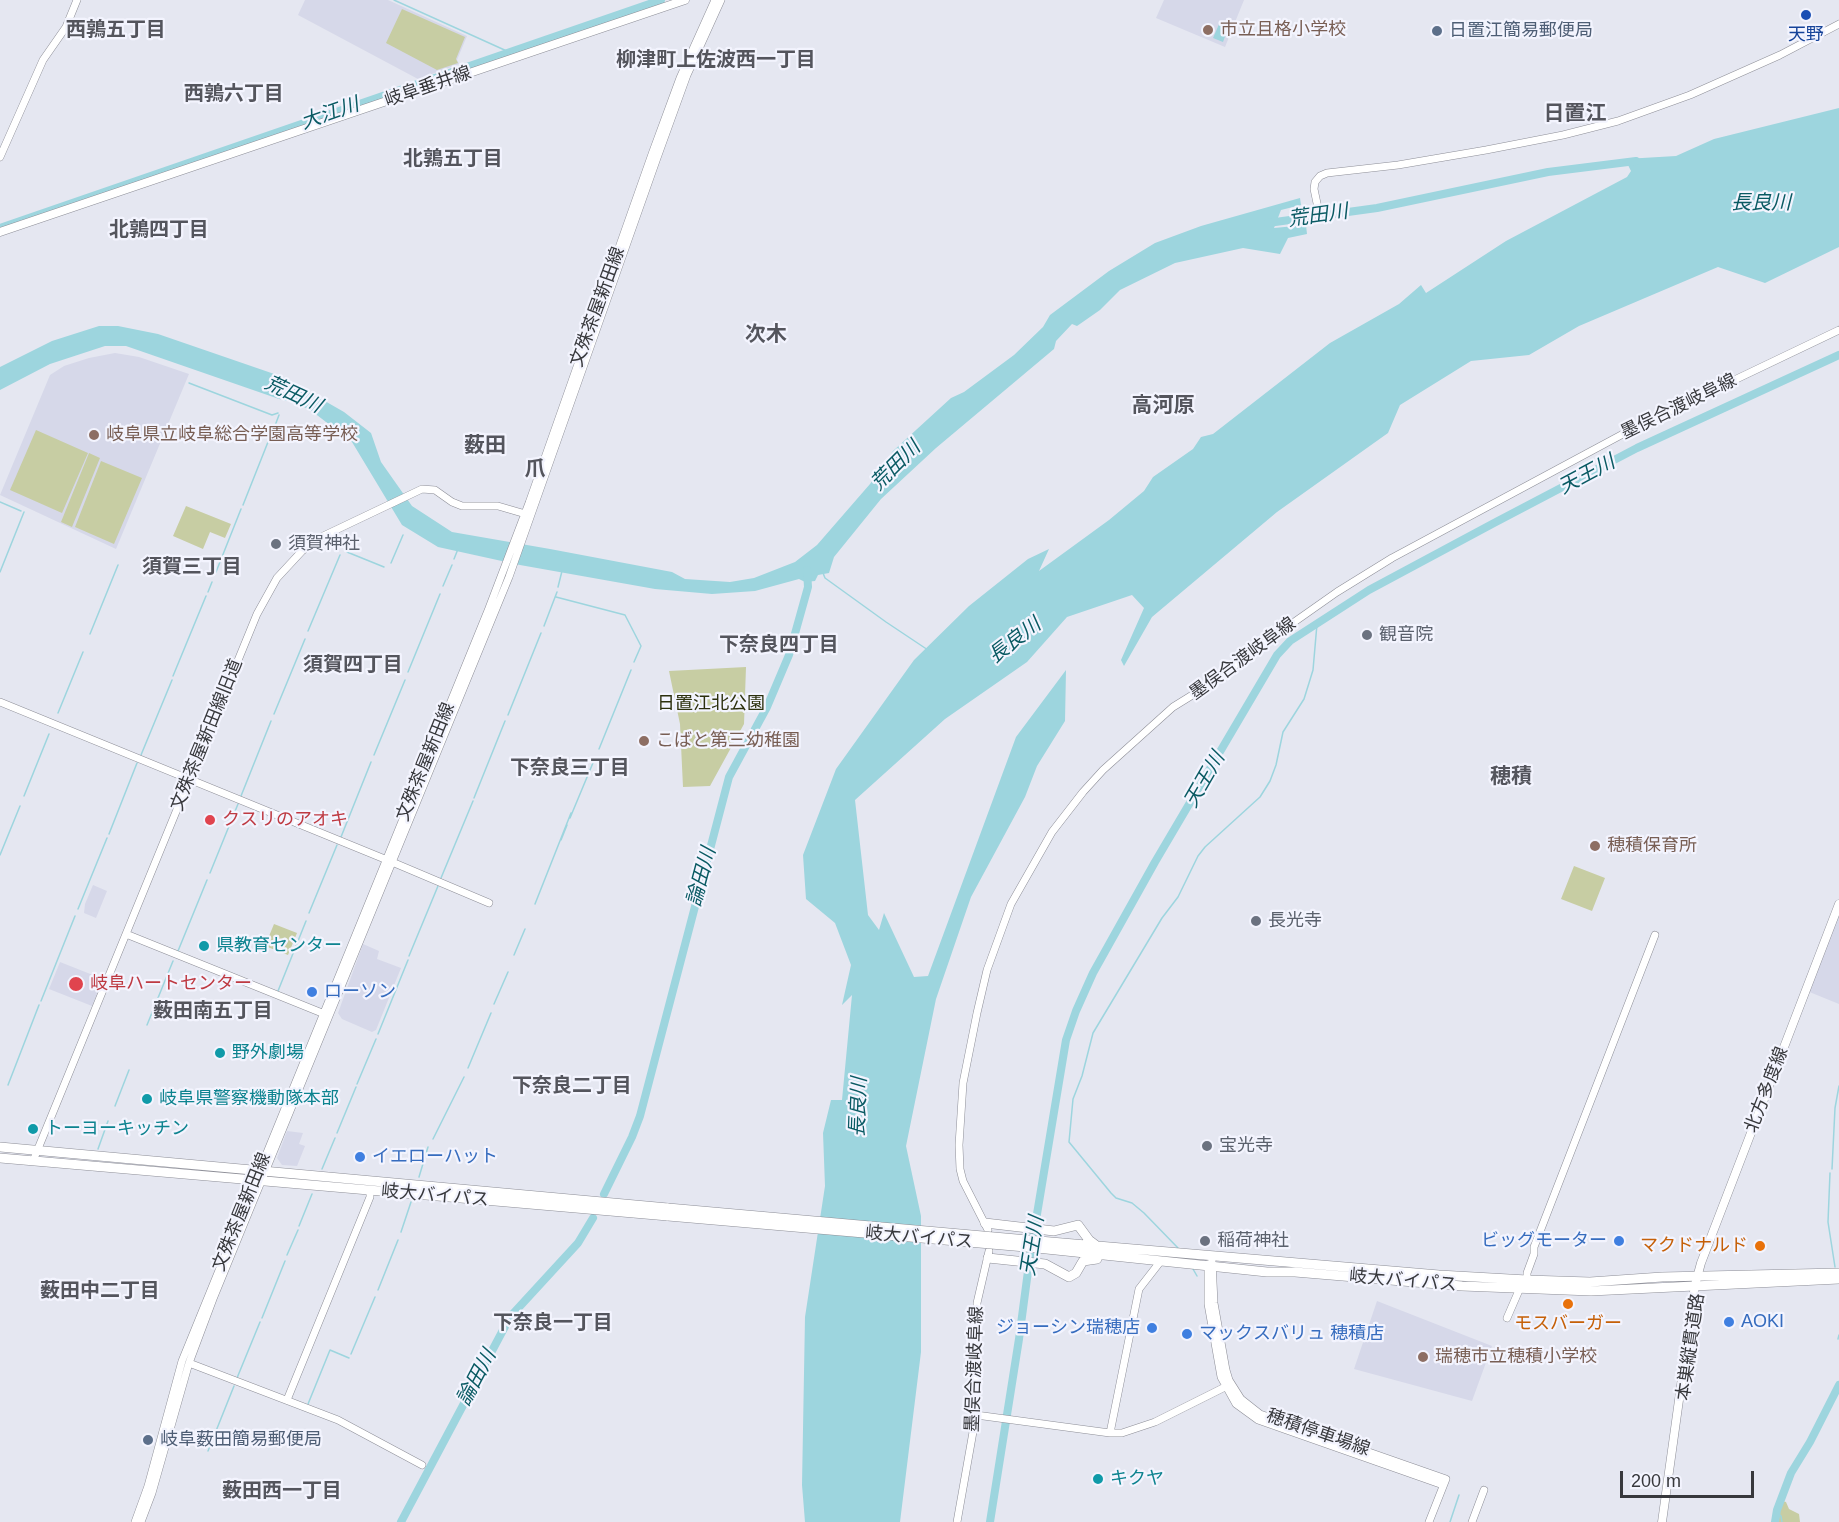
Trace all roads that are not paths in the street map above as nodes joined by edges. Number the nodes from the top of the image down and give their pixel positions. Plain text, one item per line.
1 (77, 0) edge
2 (685, 0) edge
3 (715, 0) edge
4 (721, 0) edge
5 (1839, 24) edge
6 (0, 157) edge
7 (1318, 208) dead end
8 (0, 232) edge
9 (1839, 330) edge
10 (549, 455) junction
11 (528, 515) junction
12 (0, 702) edge
13 (189, 780) junction
14 (389, 861) junction
15 (489, 903) dead end
16 (1839, 904) edge
17 (126, 934) junction
18 (1655, 935) dead end
19 (326, 1015) junction
20 (0, 1147) edge
21 (36, 1150) junction
22 (0, 1158) edge
23 (33, 1161) junction
24 (262, 1171) junction
25 (258, 1182) junction
26 (370, 1191) junction
27 (668, 1212) junction
28 (986, 1227) joint
29 (1084, 1231) junction
30 (1060, 1243) junction
31 (1040, 1246) junction
32 (1099, 1247) junction
33 (989, 1254) joint
34 (1211, 1256) junction
35 (1120, 1257) junction
36 (1160, 1262) junction
37 (1209, 1266) junction
38 (1078, 1268) junction
39 (1837, 1276) edge
40 (1527, 1280) junction
41 (1698, 1282) junction
42 (1520, 1288) junction
43 (1507, 1318) dead end
44 (189, 1363) junction
45 (1225, 1387) junction
46 (287, 1400) junction
47 (978, 1416) junction
48 (1110, 1433) junction
49 (422, 1465) dead end
50 (1445, 1482) junction
51 (1484, 1490) dead end
52 (135, 1522) edge
53 (141, 1522) edge
54 (957, 1522) edge
55 (1429, 1522) edge
56 (1472, 1522) edge
57 (1664, 1522) edge

1 - 6 main road
2 - 8 main road, 岐阜垂井線
3 - 10 main road, 文殊茶屋新田線
4 - 10 main road, 文殊茶屋新田線
5 - 7 main road
9 - 28 main road, 墨俣合渡岐阜線
10 - 11 main road, 文殊茶屋新田線
11 - 13 main road, 文殊茶屋新田線旧道
11 - 14 main road, 文殊茶屋新田線
12 - 13 main road
13 - 14 main road
13 - 17 main road, 文殊茶屋新田線旧道
14 - 15 main road
14 - 19 main road, 文殊茶屋新田線
16 - 41 main road, 北方多度線
17 - 19 main road
17 - 21 main road, 文殊茶屋新田線旧道
18 - 40 main road
19 - 24 main road, 文殊茶屋新田線
20 - 21 highway, 岐大バイパス
21 - 23 main road, 文殊茶屋新田線旧道
21 - 24 highway, 岐大バイパス
22 - 23 highway, 岐大バイパス
23 - 25 highway, 岐大バイパス
24 - 25 main road, 文殊茶屋新田線
24 - 27 highway, 岐大バイパス
25 - 26 highway, 岐大バイパス
25 - 44 main road, 文殊茶屋新田線
25 - 52 main road, 文殊茶屋新田線
26 - 27 highway, 岐大バイパス
26 - 46 main road
27 - 31 highway, 岐大バイパス, bridge
28 - 29 highway
29 - 30 highway
29 - 32 highway
30 - 31 highway, 岐大バイパス
30 - 32 highway, 岐大バイパス
31 - 35 highway, 岐大バイパス
31 - 38 highway
32 - 34 highway, 岐大バイパス
33 - 38 highway
33 - 47 main road, 墨俣合渡岐阜線
34 - 37 main road, 穂積停車場線
34 - 40 highway, 岐大バイパス
35 - 36 highway, 岐大バイパス
35 - 38 highway
36 - 37 highway, 岐大バイパス
36 - 48 main road
37 - 42 highway, 岐大バイパス
37 - 45 main road, 穂積停車場線
37 - 50 main road, 穂積停車場線
39 - 41 highway, 岐大バイパス
40 - 41 highway, 岐大バイパス
41 - 42 highway, 岐大バイパス
41 - 57 main road, 本巣縦貫道路
42 - 43 main road
44 - 46 main road
44 - 53 main road, 文殊茶屋新田線
45 - 48 main road
45 - 50 main road, 穂積停車場線
46 - 49 main road
47 - 48 main road
47 - 54 main road, 墨俣合渡岐阜線
50 - 55 main road
51 - 56 main road

